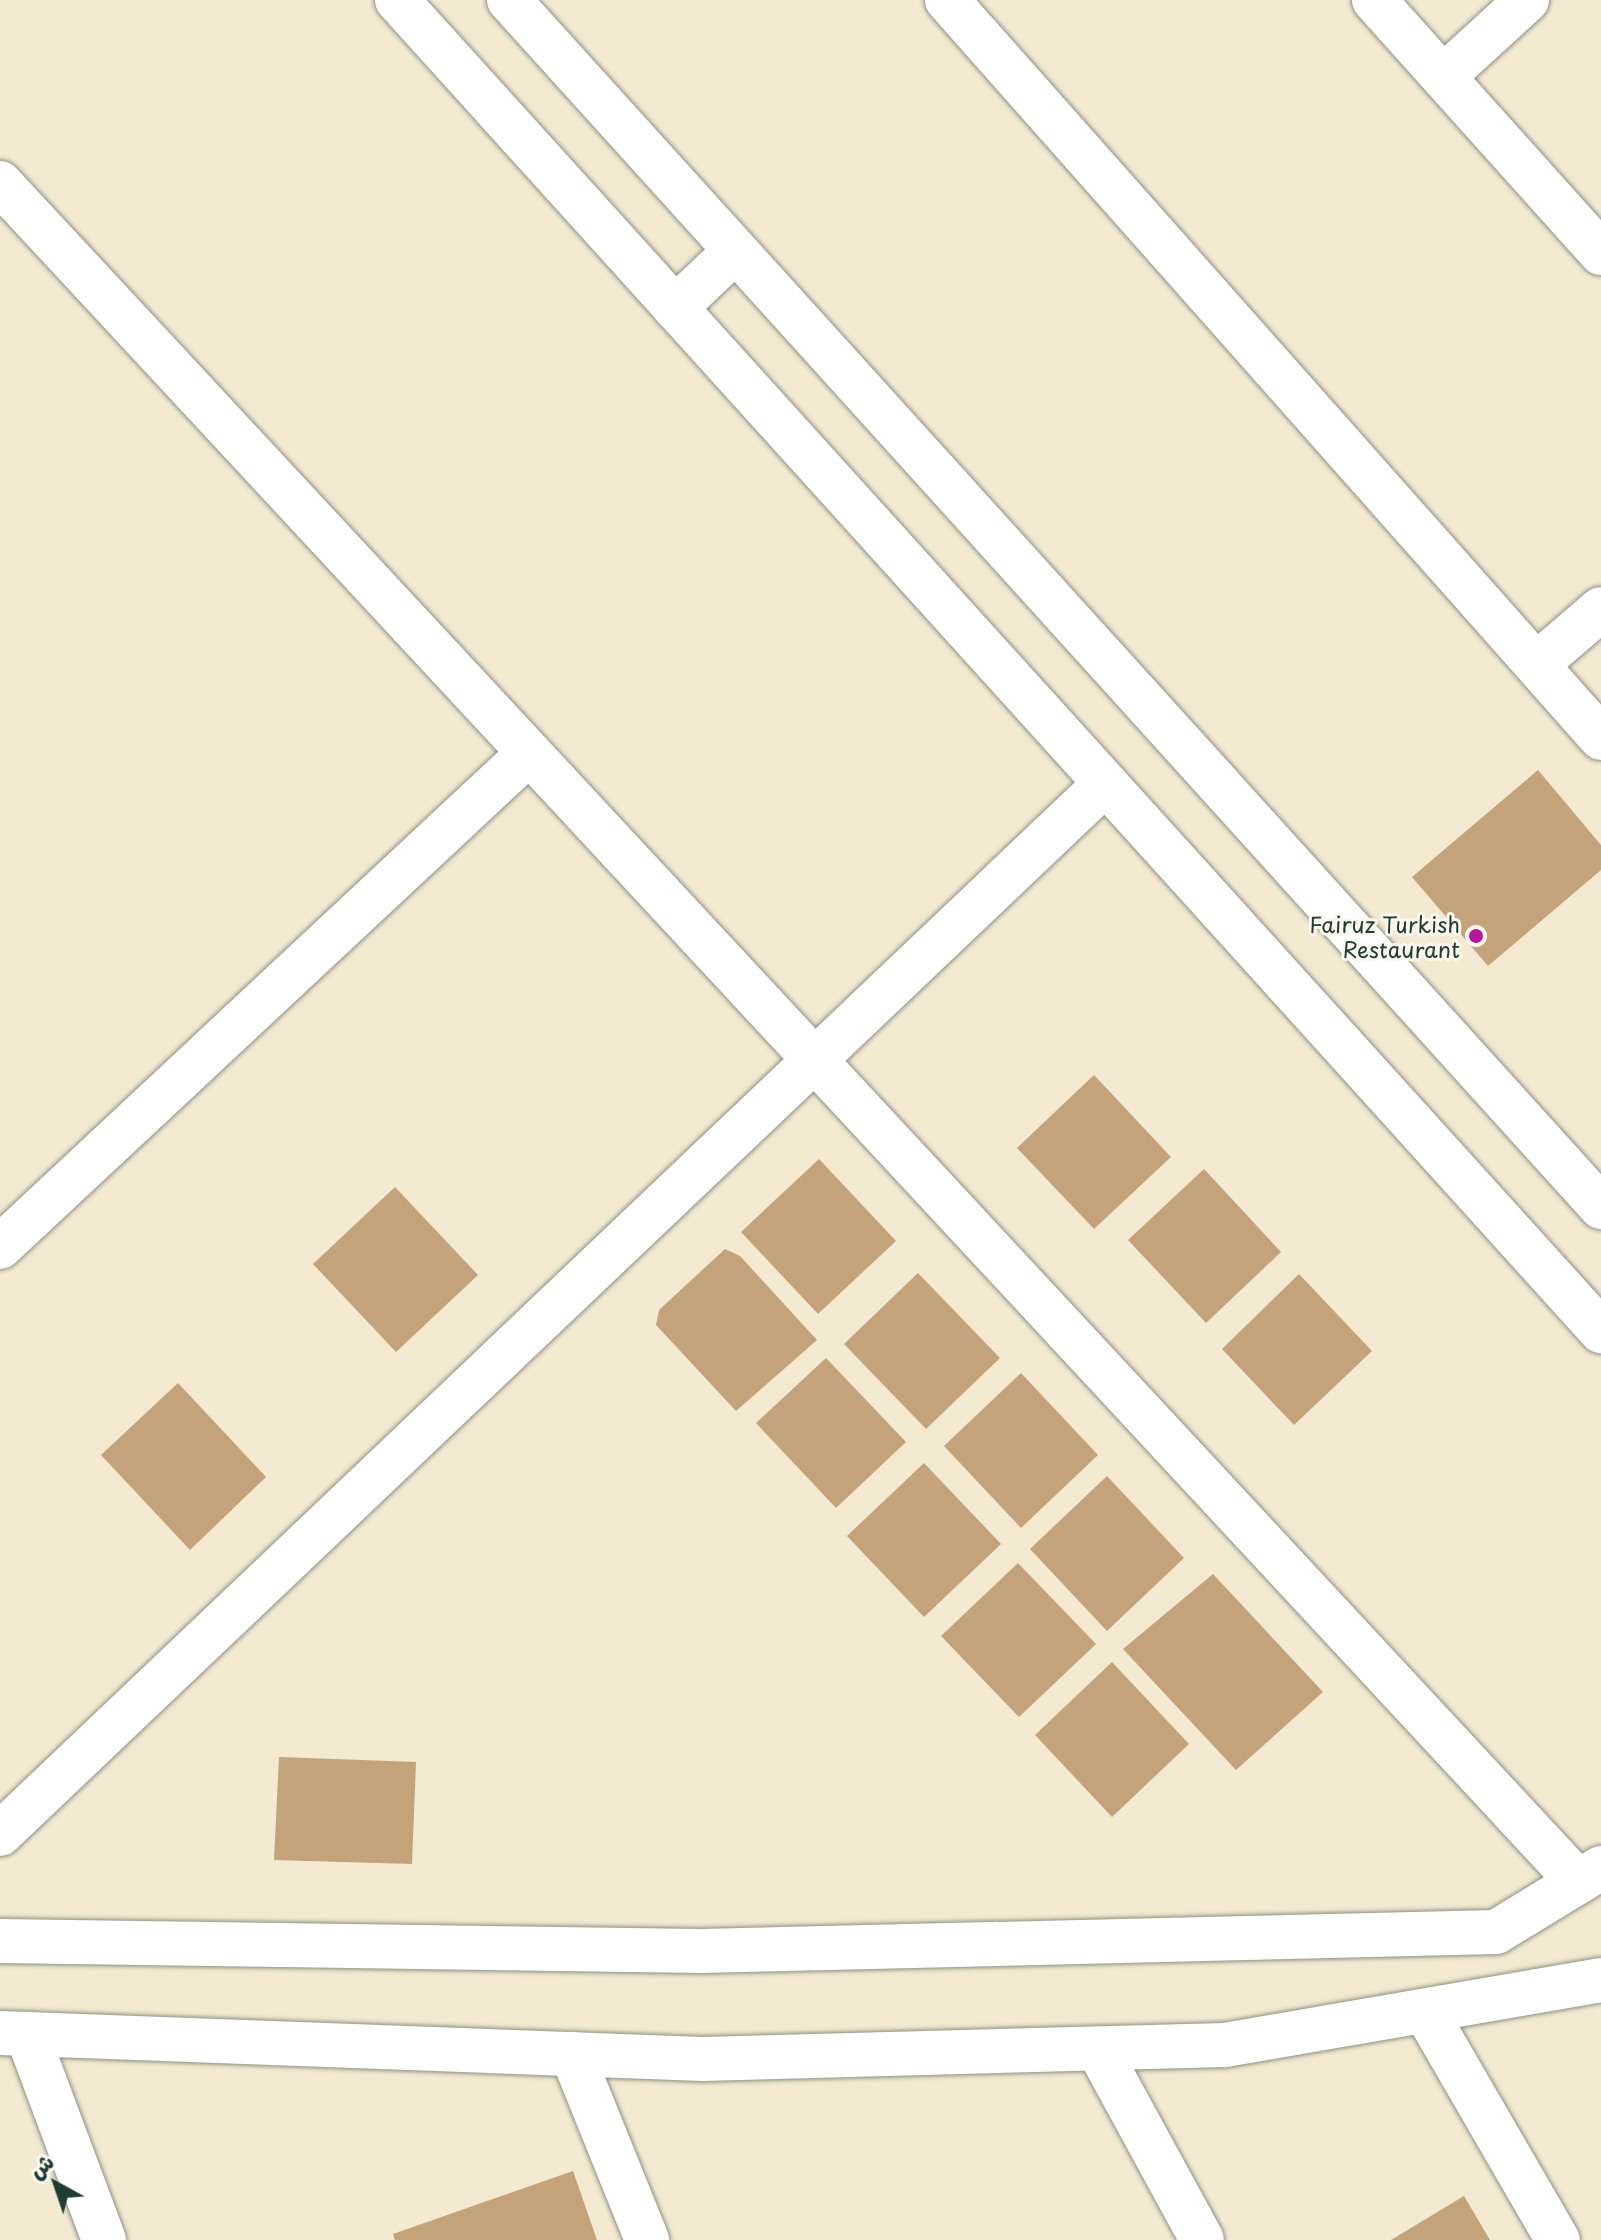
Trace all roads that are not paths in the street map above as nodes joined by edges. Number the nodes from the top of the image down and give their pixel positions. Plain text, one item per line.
1 (397, 0) edge
2 (509, 0) edge
3 (947, 0) edge
4 (1374, 0) edge
5 (1527, 0) edge
6 (1443, 77) junction
7 (0, 183) edge
8 (735, 251) junction
9 (1601, 253) edge
10 (675, 308) junction
11 (1601, 609) edge
12 (1537, 664) junction
13 (1601, 738) edge
14 (529, 753) junction
15 (1105, 784) junction
16 (815, 1060) junction
17 (1601, 1207) edge
18 (0, 1247) edge
19 (1601, 1331) edge
20 (0, 1834) edge
21 (1590, 1875) edge
22 (0, 1941) edge
23 (1601, 1980) edge
24 (1425, 2011) junction
25 (13, 2033) edge
26 (1098, 2049) junction
27 (572, 2054) junction
28 (104, 2240) edge
29 (647, 2240) edge
30 (1202, 2240) edge
31 (1558, 2240) edge

1 - 10 street
2 - 8 street
3 - 12 street
4 - 6 street
5 - 6 street
6 - 9 street
7 - 14 street
8 - 10 street
8 - 17 street
10 - 15 street
11 - 12 street
12 - 13 street
14 - 16 street
14 - 18 street
15 - 16 street
15 - 19 street
16 - 20 street
16 - 21 street
21 - 22 street
23 - 24 street
24 - 26 street
24 - 31 street
25 - 27 street
25 - 28 street
26 - 27 street
26 - 30 street
27 - 29 street

